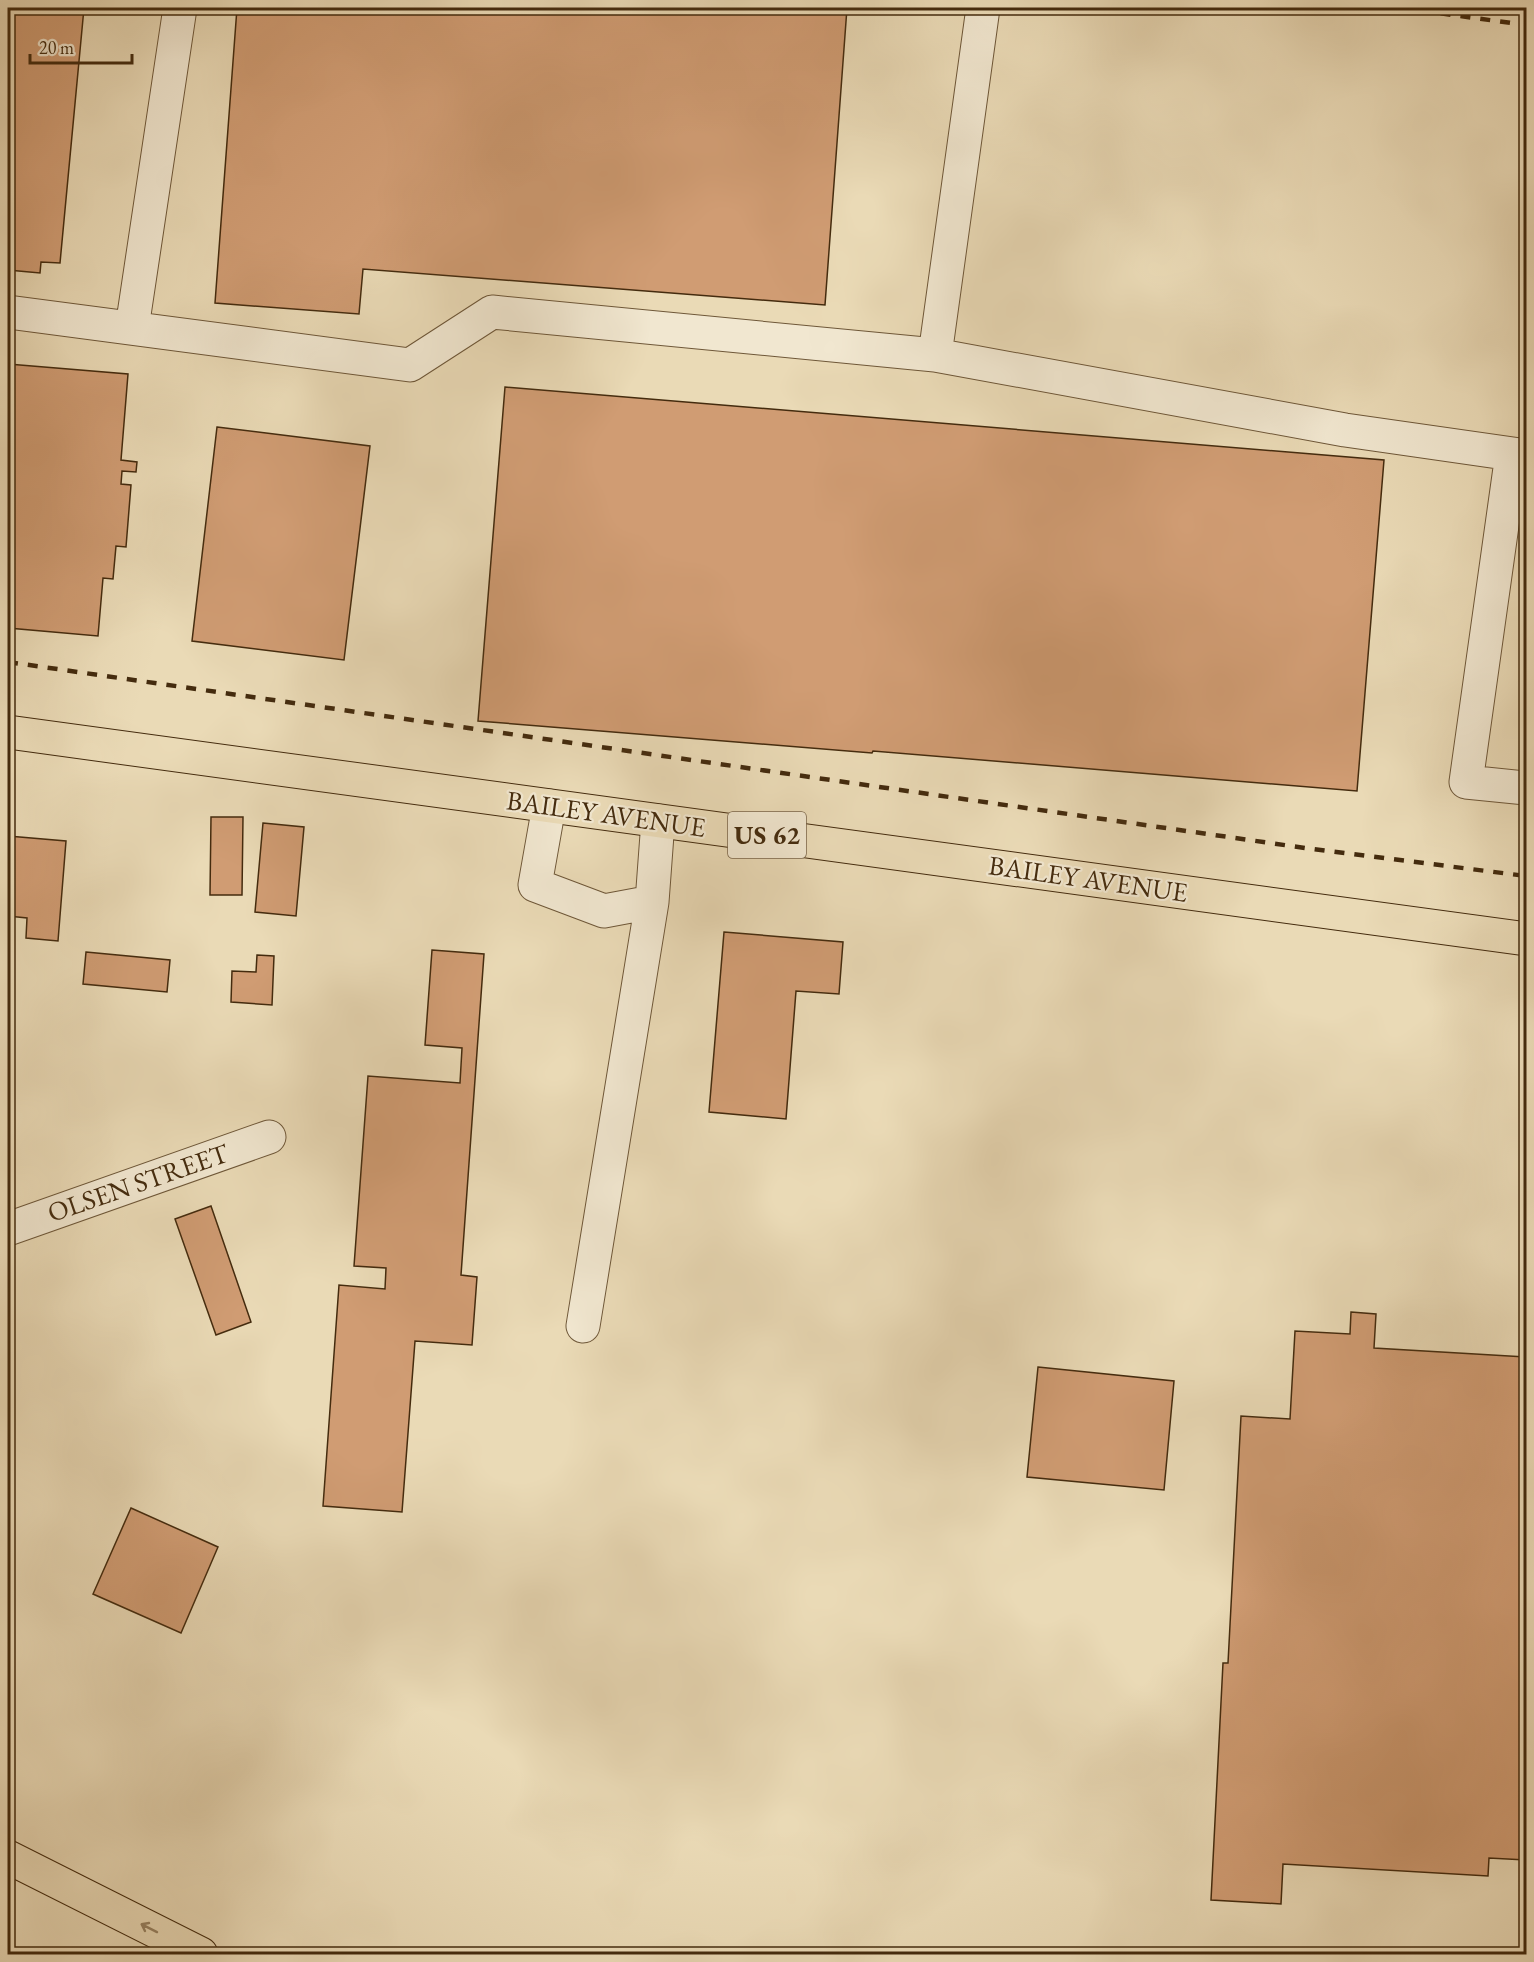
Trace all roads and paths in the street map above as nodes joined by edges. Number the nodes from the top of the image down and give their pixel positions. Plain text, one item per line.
1 (180, 8) edge
2 (983, 8) edge
3 (8, 312) edge
4 (132, 328) junction
5 (935, 355) junction
6 (1519, 455) edge
7 (8, 732) edge
8 (1527, 788) edge
9 (549, 806) junction
10 (658, 820) junction
11 (652, 902) junction
12 (1527, 939) edge
13 (269, 1137) dead end
14 (8, 1229) edge
15 (583, 1326) dead end
16 (8, 1857) edge
17 (201, 1954) edge

1 - 4 street
2 - 5 street
3 - 4 street
4 - 5 street
5 - 6 street
6 - 8 street
7 - 9 main road, BAILEY AVENUE / US 62
9 - 10 main road, BAILEY AVENUE / US 62
9 - 11 street
10 - 11 street
10 - 12 main road, BAILEY AVENUE / US 62
11 - 15 street
13 - 14 street, OLSEN STREET
17 -> 16 main road

